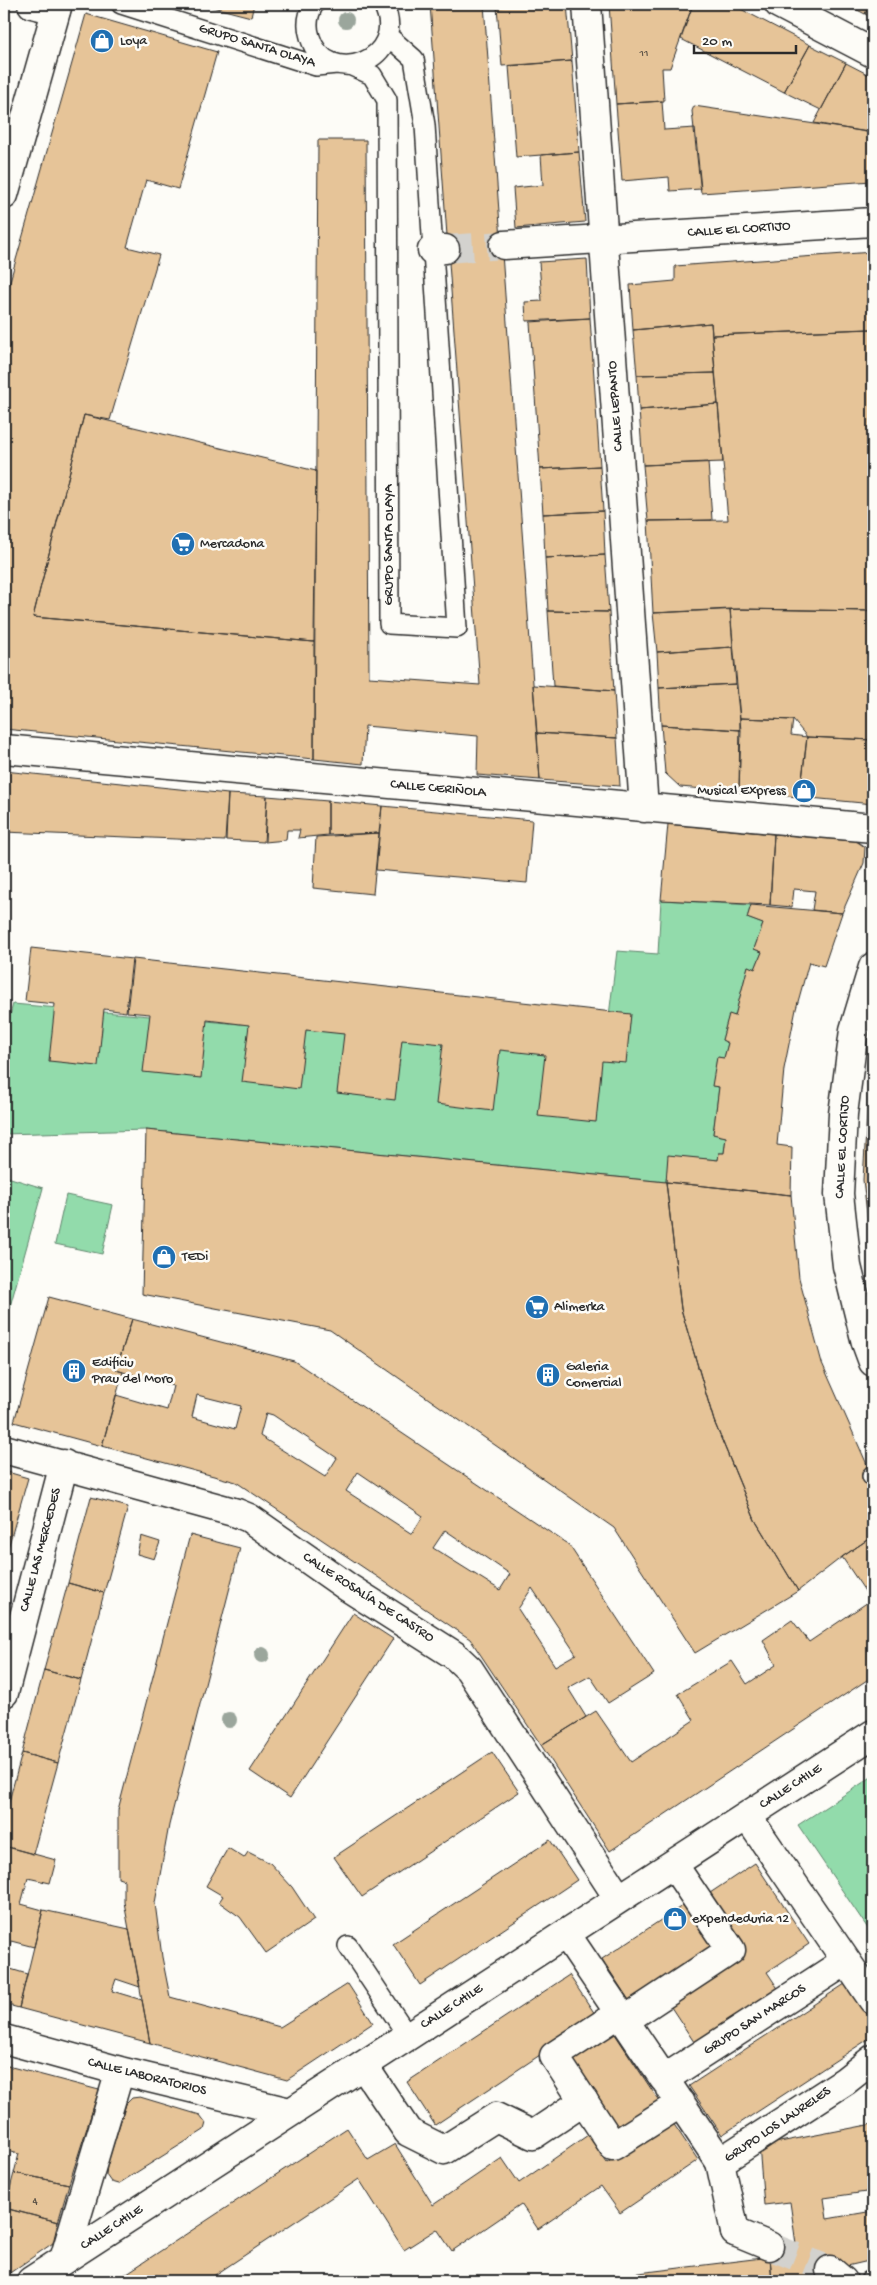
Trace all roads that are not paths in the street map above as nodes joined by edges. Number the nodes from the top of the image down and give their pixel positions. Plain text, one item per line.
1 (121, 4) edge
2 (314, 4) edge
3 (383, 4) edge
4 (587, 4) edge
5 (779, 4) edge
6 (49, 6) edge
7 (388, 36) junction
8 (873, 53) edge
9 (344, 65) junction
10 (4, 195) edge
11 (873, 222) edge
12 (605, 239) junction
13 (504, 245) tunnel mouth
14 (4, 749) edge
15 (644, 808) junction
16 (873, 828) edge
17 (873, 967) edge
18 (872, 1358) edge
19 (4, 1449) edge
20 (64, 1464) junction
21 (4, 1693) edge
22 (873, 1734) edge
23 (747, 1816) junction
24 (674, 1864) junction
25 (619, 1899) junction
26 (566, 1934) junction
27 (348, 1946) dead end
28 (846, 1961) junction
29 (873, 2000) edge
30 (622, 2016) junction
31 (408, 2036) junction
32 (4, 2039) edge
33 (873, 2059) edge
34 (363, 2065) junction
35 (120, 2071) junction
36 (664, 2079) junction
37 (584, 2101) junction
38 (681, 2103) junction
39 (290, 2112) junction
40 (720, 2162) junction
41 (769, 2246) tunnel mouth
42 (64, 2259) junction
43 (30, 2281) edge

1 - 9 lane, GRUPO SANTA OLAYA
2 - 9 lane, GRUPO SANTA OLAYA
3 - 7 lane
4 - 12 street, CALLE LEPANTO
5 - 8 street
6 - 10 street
7 - 9 lane, GRUPO SANTA OLAYA
7 - 9 lane, GRUPO SANTA OLAYA
11 - 12 street, CALLE EL CORTIJO
12 - 13 street
12 - 15 street, CALLE LEPANTO
14 - 15 street, CALLE CERIÑOLA
15 - 16 street, CALLE CERIÑOLA
17 - 18 street, CALLE EL CORTIJO
19 - 20 street, CALLE ROSALÍA DE CASTRO
20 - 21 street, CALLE LAS MERCEDES
20 - 25 street, CALLE ROSALÍA DE CASTRO
22 - 23 street, CALLE CHILE
23 - 24 street, CALLE CHILE
23 - 28 street
24 - 25 street, CALLE CHILE
24 - 30 street
25 - 26 street, CALLE CHILE
26 - 30 street
26 - 31 street, CALLE CHILE
27 - 31 lane
28 - 29 street
28 - 36 street, GRUPO SAN MARCOS
30 - 36 street
30 - 37 street
31 - 34 street, CALLE CHILE
32 - 35 street, CALLE LABORATORIOS
33 - 40 street, GRUPO LOS LAURELES
34 - 37 street
34 - 39 street, CALLE CHILE
35 - 39 street, CALLE LABORATORIOS
35 - 42 street
36 - 38 street
37 - 38 street
38 - 40 street
39 - 42 street, CALLE CHILE
40 - 41 street, GRUPO LOS LAURELES
42 - 43 street, CALLE CHILE

